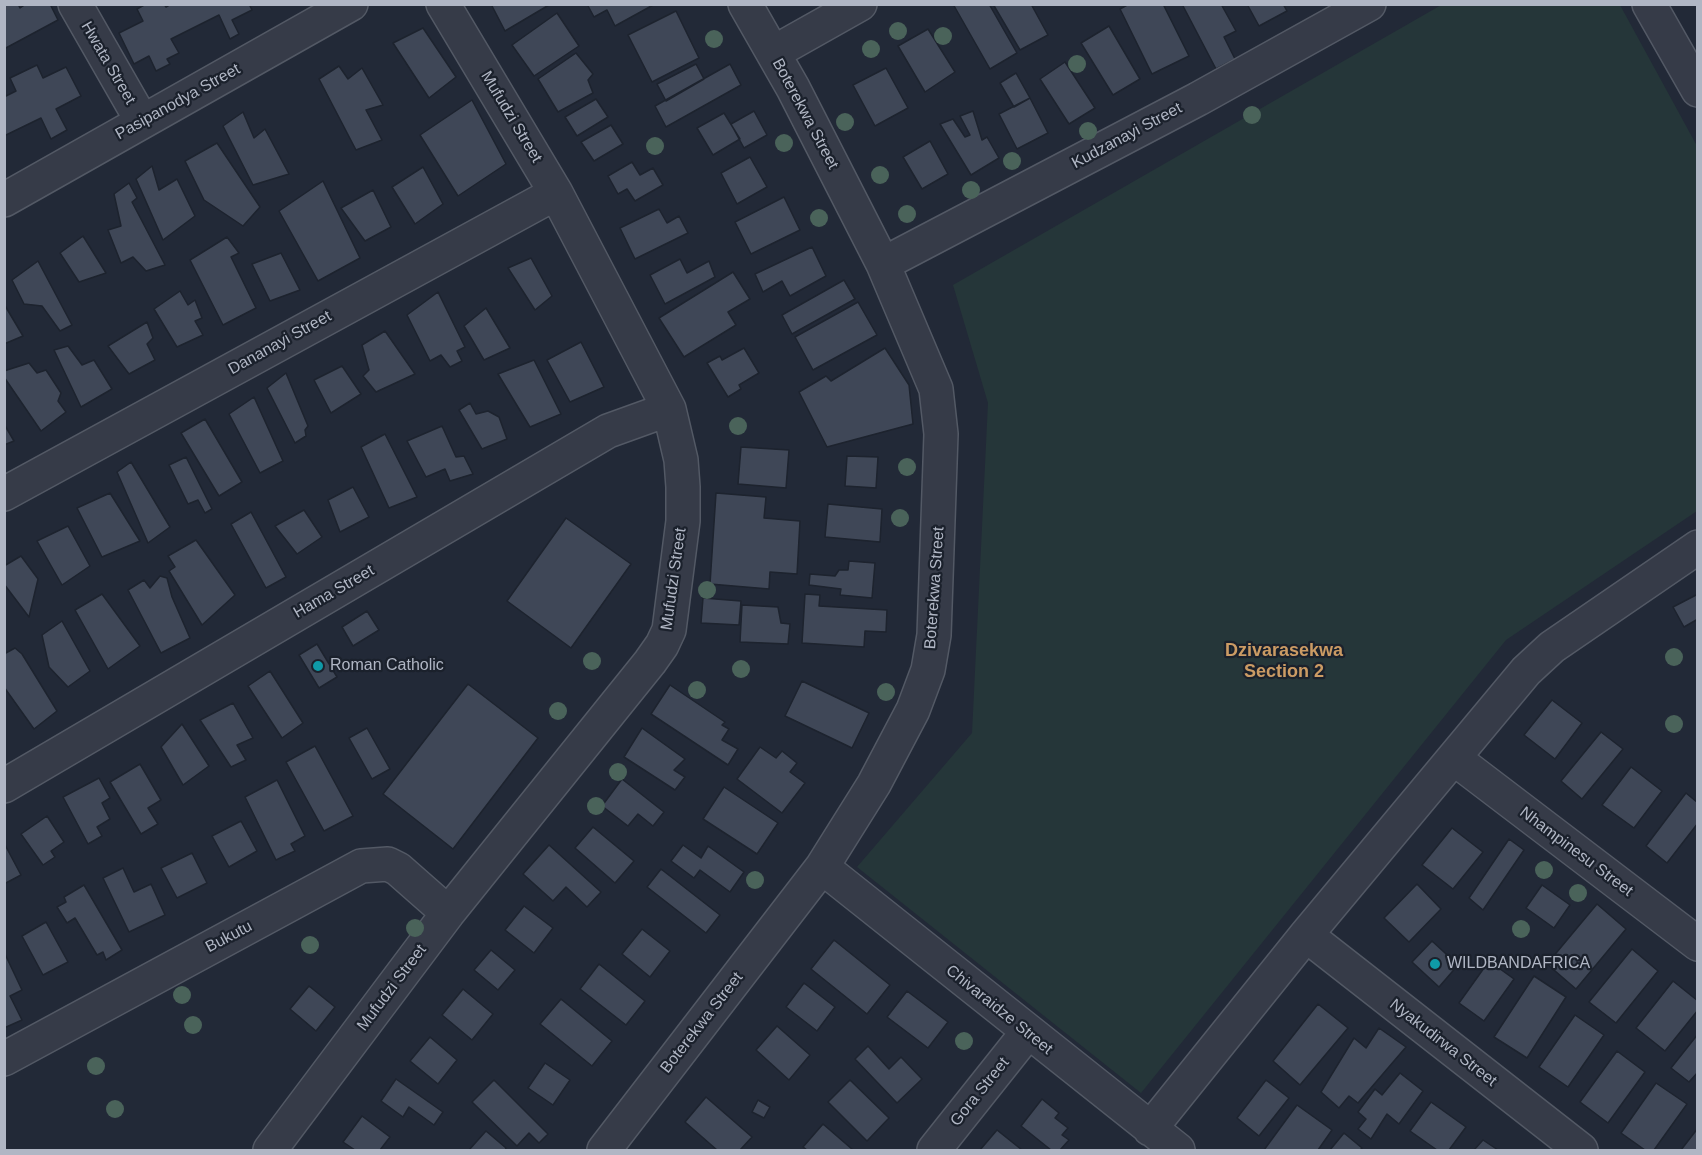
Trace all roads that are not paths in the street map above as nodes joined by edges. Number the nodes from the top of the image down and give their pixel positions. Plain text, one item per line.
1 (75, 4) edge
2 (351, 4) edge
3 (443, 4) edge
4 (745, 4) edge
5 (860, 4) edge
6 (1369, 4) edge
7 (1649, 4) edge
8 (773, 53) junction
9 (1698, 90) edge
10 (142, 122) junction
11 (556, 193) junction
12 (4, 200) edge
13 (883, 264) junction
14 (669, 409) junction
15 (4, 494) edge
16 (1698, 547) edge
17 (1455, 759) junction
18 (4, 786) edge
19 (822, 867) junction
20 (448, 913) junction
21 (1306, 935) junction
22 (1698, 944) edge
23 (1027, 1033) junction
24 (4, 1059) edge
25 (1150, 1129) junction
26 (270, 1150) edge
27 (604, 1150) edge
28 (934, 1150) edge
29 (1178, 1150) edge
30 (1581, 1150) edge

1 - 10 street, Hwata Street
2 - 10 street, Pasipanodya Street
3 - 11 street, Mufudzi Street
4 - 8 street, Boterekwa Street
5 - 8 street
6 - 13 street, Kudzanayi Street
7 - 9 street
8 - 13 street, Boterekwa Street
10 - 12 street, Pasipanodya Street
11 - 14 street, Mufudzi Street
11 - 15 street, Dananayi Street
13 - 19 street, Boterekwa Street
14 - 18 street, Hama Street
14 - 20 street, Mufudzi Street
16 - 17 street
17 - 21 street
17 - 22 street, Nhampinesu Street
19 - 23 street, Chivaraidze Street
19 - 27 street, Boterekwa Street
20 - 24 street, Bukutu
20 - 26 street, Mufudzi Street
21 - 25 street
21 - 30 street, Nyakudirwa Street
23 - 25 street, Chivaraidze Street
23 - 28 street, Gora Street
25 - 29 street, Chivaraidze Street

